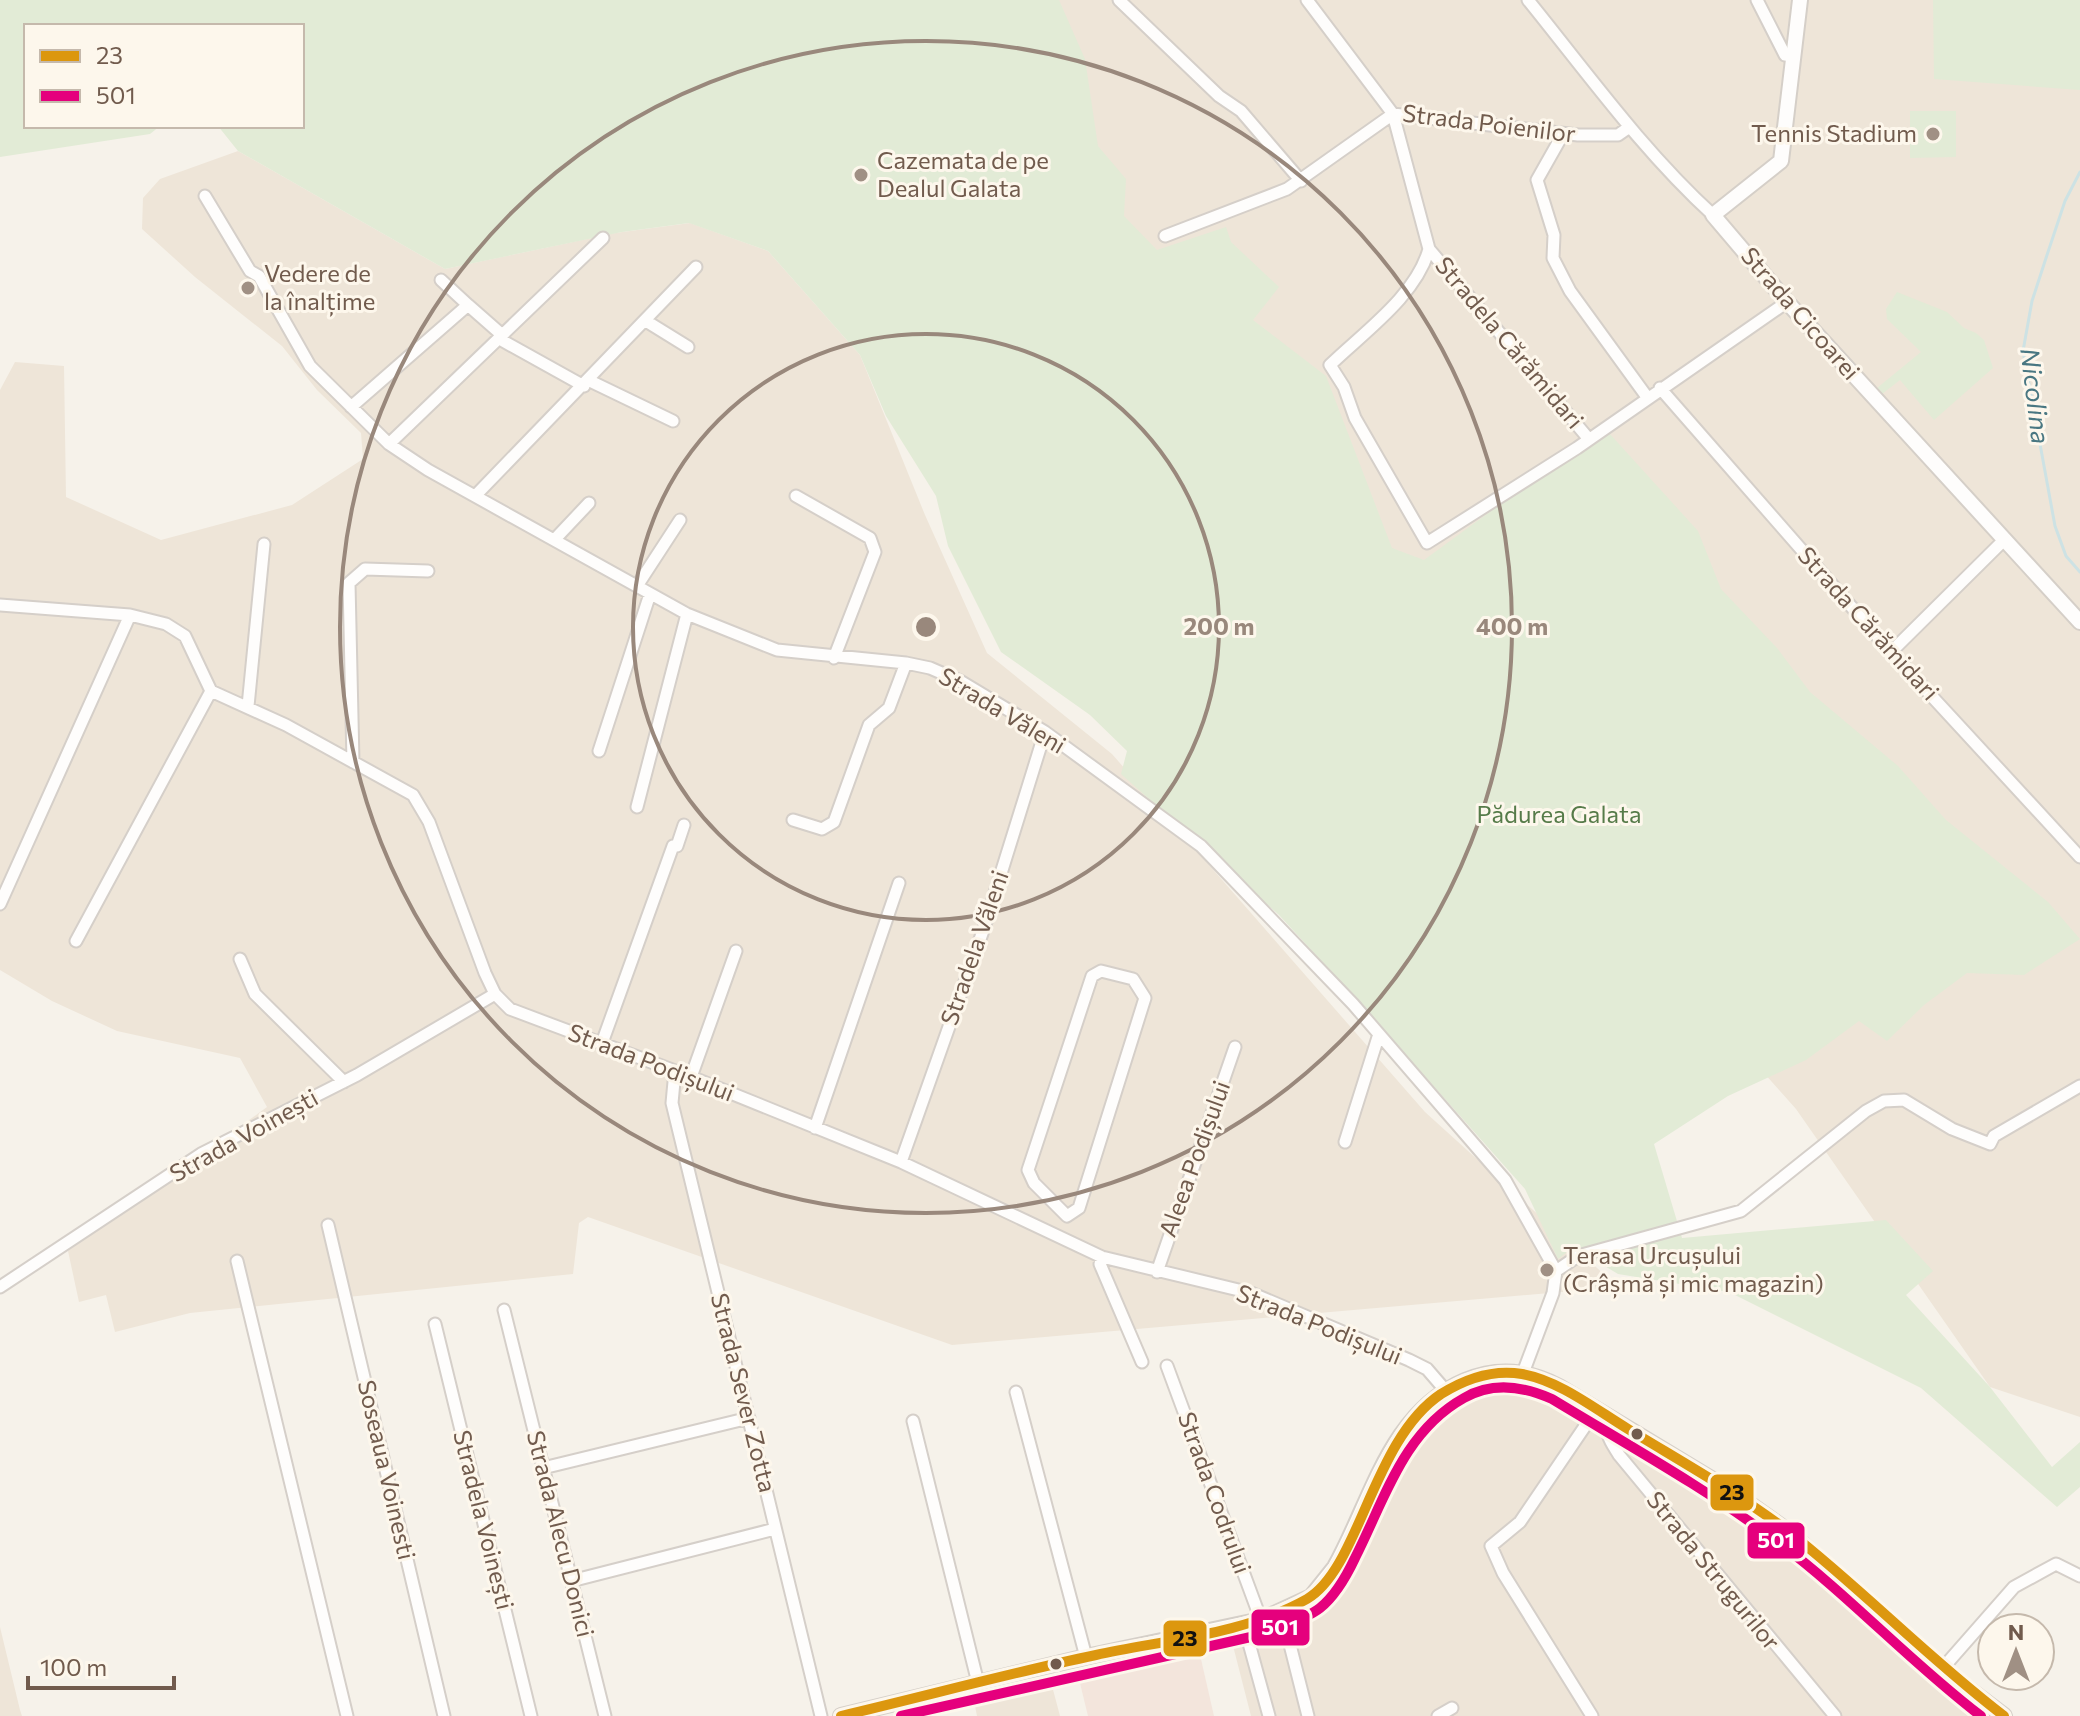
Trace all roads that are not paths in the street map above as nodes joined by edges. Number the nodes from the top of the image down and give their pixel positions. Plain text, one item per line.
1 (1119, 0) edge
2 (1307, 0) edge
3 (1528, 0) edge
4 (1757, 0) edge
5 (1800, 0) edge
6 (1793, 56) junction
7 (1393, 114) junction
8 (1628, 128) junction
9 (1563, 134) junction
10 (1301, 181) junction
11 (205, 196) dead end
12 (1713, 215) junction
13 (1165, 236) dead end
14 (603, 238) dead end
15 (1429, 249) junction
16 (696, 267) dead end
17 (441, 280) dead end
18 (1787, 302) junction
19 (468, 305) junction
20 (646, 321) junction
21 (501, 337) junction
22 (688, 347) dead end
23 (587, 384) junction
24 (1660, 388) junction
25 (1647, 397) junction
26 (351, 407) junction
27 (673, 421) dead end
28 (1588, 438) junction
29 (389, 444) junction
30 (476, 495) junction
31 (796, 496) dead end
32 (589, 503) dead end
33 (680, 520) dead end
34 (556, 538) junction
35 (2004, 540) junction
36 (264, 544) dead end
37 (428, 571) dead end
38 (637, 586) junction
39 (650, 594) junction
40 (0, 605) edge
41 (687, 614) junction
42 (130, 615) junction
43 (2080, 622) edge
44 (1891, 652) junction
45 (834, 658) junction
46 (906, 663) junction
47 (211, 691) junction
48 (248, 706) junction
49 (1045, 732) junction
50 (599, 751) dead end
51 (353, 762) junction
52 (637, 807) dead end
53 (793, 820) dead end
54 (684, 825) dead end
55 (2080, 857) edge
56 (899, 883) dead end
57 (0, 904) edge
58 (76, 941) dead end
59 (736, 951) dead end
60 (240, 959) dead end
61 (495, 994) junction
62 (1379, 1034) junction
63 (602, 1043) junction
64 (1235, 1047) dead end
65 (675, 1071) junction
66 (691, 1077) junction
67 (344, 1082) junction
68 (2080, 1086) edge
69 (815, 1128) junction
70 (1345, 1142) dead end
71 (901, 1162) junction
72 (1067, 1216) junction
73 (328, 1225) dead end
74 (1061, 1238) junction
75 (1102, 1257) junction
76 (237, 1261) dead end
77 (1556, 1271) junction
78 (1157, 1272) junction
79 (0, 1287) edge
80 (504, 1310) dead end
81 (435, 1324) dead end
82 (1142, 1362) dead end
83 (1167, 1366) dead end
84 (1523, 1373) junction
85 (1446, 1391) junction
86 (1016, 1392) dead end
87 (1596, 1410) junction
88 (749, 1418) junction
89 (1611, 1419) junction
90 (913, 1421) dead end
91 (543, 1468) junction
92 (775, 1529) junction
93 (2080, 1576) edge
94 (571, 1581) junction
95 (1282, 1613) junction
96 (1261, 1620) junction
97 (1244, 1625) junction
98 (1086, 1657) junction
99 (1942, 1669) junction
100 (978, 1683) junction
101 (1452, 1708) dead end
102 (873, 1712) edge
103 (347, 1716) edge
104 (444, 1716) edge
105 (531, 1716) edge
106 (605, 1716) edge
107 (821, 1716) edge
108 (841, 1716) edge
109 (1269, 1716) edge
110 (1308, 1716) edge
111 (1438, 1716) edge
112 (1592, 1716) edge
113 (1835, 1716) edge
114 (2004, 1716) edge

1 - 10 street
2 - 7 street, Strada Poienilor
3 - 8 street, Strada Cicoarei
4 - 6 street
5 - 6 main road
6 - 12 main road
7 - 9 street, Strada Poienilor
7 - 10 street
7 - 15 street, Stradela Cărămidari
8 - 9 street, Strada Poienilor
8 - 12 street, Strada Cicoarei
9 - 25 street
10 - 13 street
11 - 26 street, Strada Văleni
12 - 18 main road, Strada Cicoarei
14 - 21 street
15 - 28 street, Stradela Cărămidari
15 - 28 street, Stradela Cărămidari
16 - 20 street
17 - 19 street
18 - 24 street, Stradela Cărămidari
18 - 35 main road, Strada Cicoarei
19 - 21 street
19 - 26 street
20 - 22 street
20 - 23 street
21 - 23 street
21 - 29 street
23 - 27 street
23 - 30 street
24 - 25 street, Stradela Cărămidari
24 - 44 street, Strada Cărămidari
25 - 28 street, Stradela Cărămidari
26 - 29 street, Strada Văleni
29 - 30 street, Strada Văleni
30 - 34 street, Strada Văleni
31 - 45 street
32 - 34 street
33 - 38 street
34 - 38 street, Strada Văleni
35 - 43 main road, Strada Cicoarei
35 - 44 street
36 - 48 street
37 - 51 street
38 - 39 street, Strada Văleni
39 - 41 street, Strada Văleni
39 - 50 street
40 - 42 street
41 - 45 street, Strada Văleni
41 - 52 street
42 - 47 street
42 - 57 street
44 - 55 street, Strada Cărămidari
45 - 46 street, Strada Văleni
46 - 49 street, Strada Văleni
46 - 53 street
47 - 48 street
47 - 58 street
48 - 51 street
49 - 62 street, Strada Văleni
49 - 71 street, Stradela Văleni
51 - 61 street
54 - 63 street
56 - 69 street
59 - 66 street
60 - 67 street
61 - 63 street, Strada Podișului
61 - 67 street, Strada Voinești
62 - 70 street
62 - 77 street, Strada Văleni
63 - 65 street, Strada Podișului
64 - 78 street, Aleea Podișului
65 - 66 street, Strada Podișului
65 - 88 street, Strada Sever Zotta
66 - 69 street, Strada Podișului
67 - 79 street, Strada Voinești
68 - 77 street
69 - 71 street, Strada Podișului
71 - 74 street, Strada Podișului
72 - 72 street
72 - 74 street
73 - 104 street, Soseaua Voinesti
74 - 75 street, Strada Podișului
75 - 78 street, Strada Podișului
75 - 82 street
76 - 103 street
77 - 84 street
78 - 85 street, Strada Podișului
80 - 91 street, Strada Alecu Donici
81 - 105 street, Stradela Voinești
83 - 96 street, Strada Codrului
84 - 85 main road
84 - 87 main road
85 - 95 main road
86 - 98 street
87 - 89 main road
87 - 112 street
88 - 91 street
88 - 92 street, Strada Sever Zotta
89 - 99 main road
89 - 113 street, Strada Strugurilor
90 - 100 street
91 - 94 street, Strada Alecu Donici
92 - 94 street
92 - 107 street, Strada Sever Zotta
93 - 99 street
94 - 106 street, Strada Alecu Donici
95 - 96 main road
95 - 110 street
96 - 97 main road
97 - 98 main road
97 - 109 street
98 - 100 main road
99 - 114 main road
100 - 102 main road
101 - 111 street
102 - 108 main road

